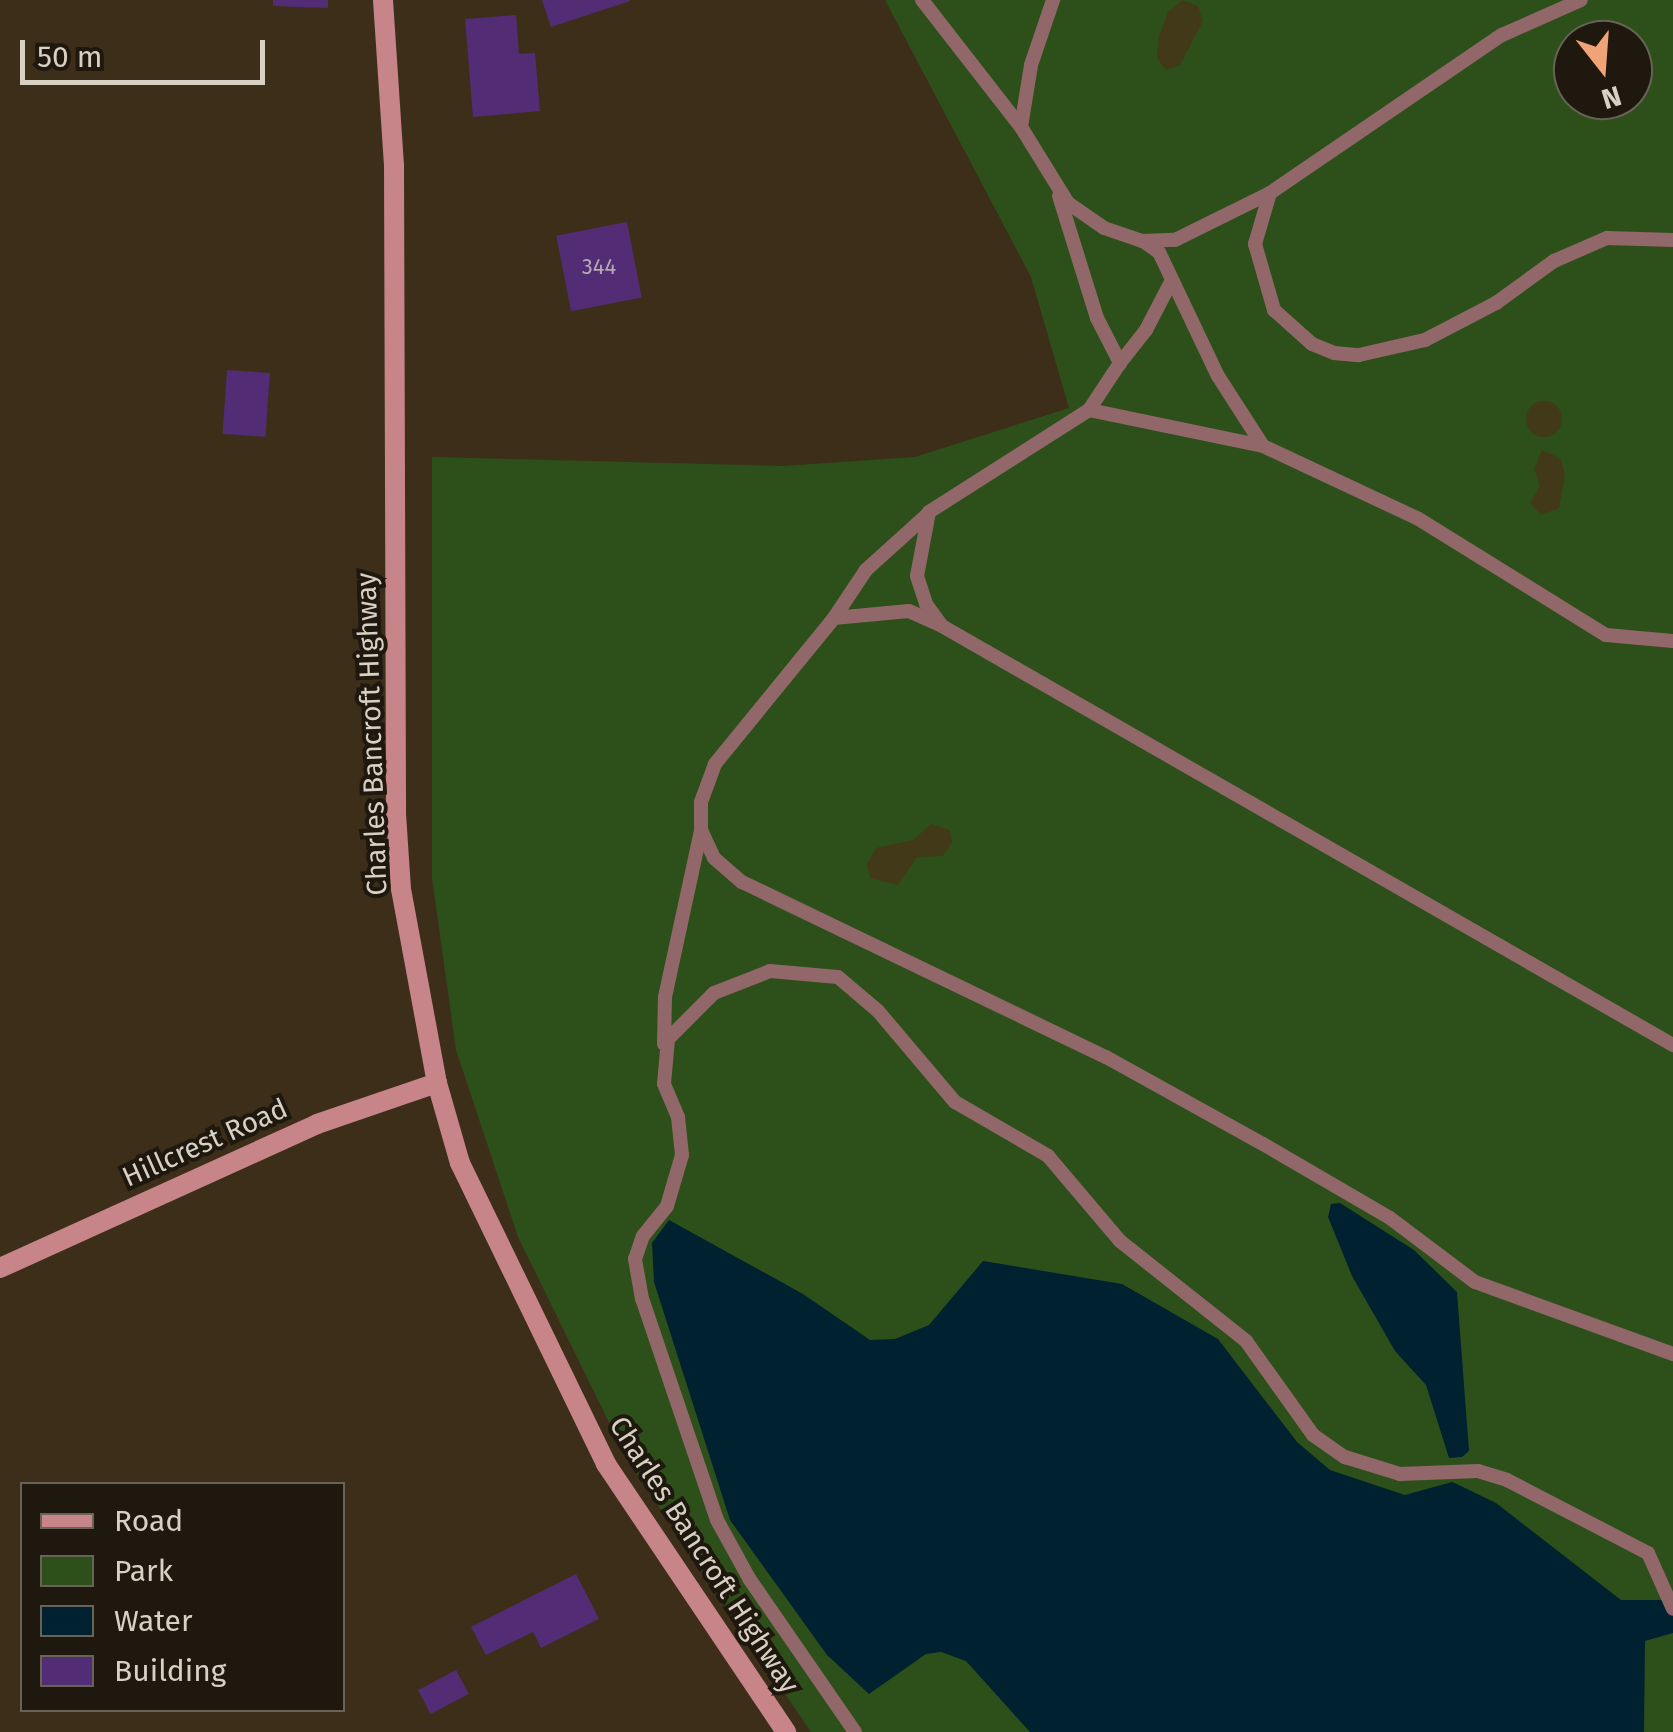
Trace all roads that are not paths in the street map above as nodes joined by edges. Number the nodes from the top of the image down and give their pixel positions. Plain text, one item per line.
1 (384, 0) edge
2 (922, 0) edge
3 (1053, 0) edge
4 (1581, 0) edge
5 (1021, 127) junction
6 (1056, 184) junction
7 (1270, 193) junction
8 (1142, 240) junction
9 (1673, 240) edge
10 (1171, 282) junction
11 (1120, 363) junction
12 (1089, 410) junction
13 (1263, 446) junction
14 (929, 512) junction
15 (834, 618) junction
16 (942, 626) junction
17 (1673, 641) edge
18 (701, 830) junction
19 (1673, 1045) edge
20 (664, 1064) junction
21 (437, 1084) junction
22 (0, 1268) edge
23 (1673, 1354) edge
24 (1673, 1609) edge
25 (786, 1732) edge
26 (855, 1732) edge

1 - 21 main road, Charles Bancroft Highway
2 - 5 lane
3 - 5 lane
4 - 7 lane
5 - 6 lane
6 - 8 lane
6 - 11 lane
7 - 8 lane
7 - 9 lane
8 - 10 lane
10 - 11 lane
10 - 13 lane
11 - 12 lane
12 - 13 lane
12 - 14 lane
13 - 17 lane
14 - 15 lane
14 - 16 lane
15 - 16 lane
15 - 18 lane
16 - 19 lane
18 - 20 lane
18 - 23 lane
20 - 24 lane
20 - 26 lane
21 - 22 main road, Hillcrest Road
21 - 25 main road, Charles Bancroft Highway

